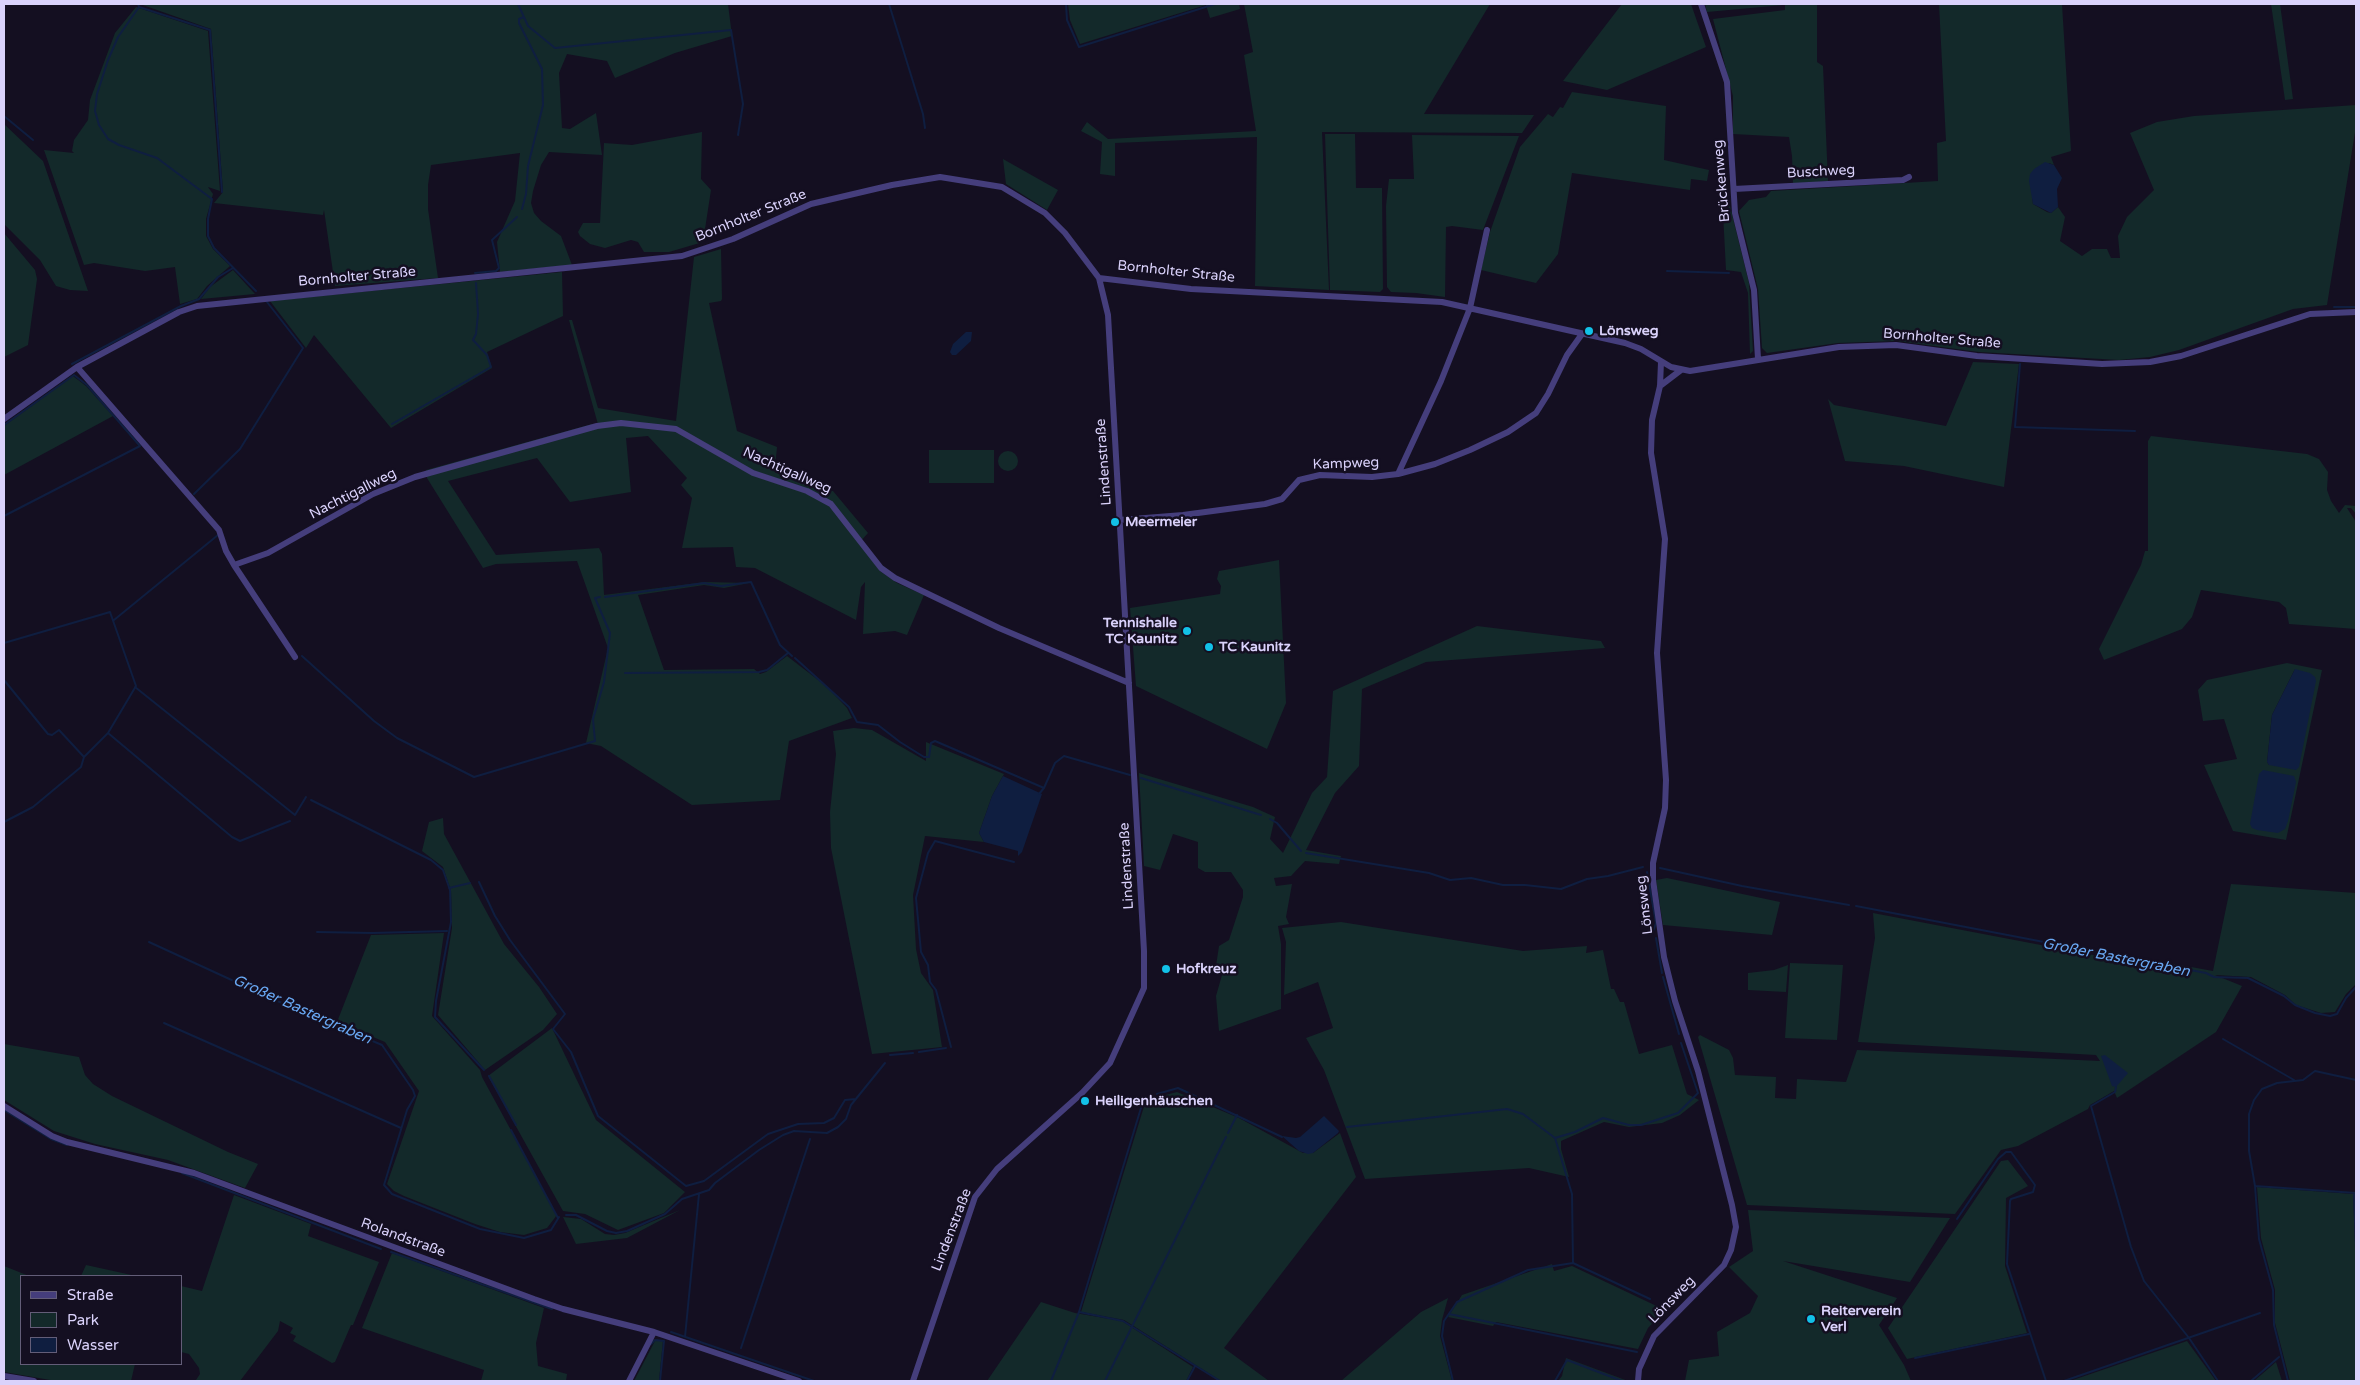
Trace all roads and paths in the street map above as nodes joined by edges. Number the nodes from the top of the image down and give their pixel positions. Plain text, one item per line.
1 (1701, 4) edge
2 (1908, 177) dead end
3 (1734, 189) junction
4 (1487, 230) dead end
5 (1099, 278) junction
6 (1470, 308) junction
7 (2356, 312) edge
8 (1582, 334) junction
9 (1758, 359) junction
10 (1661, 362) junction
11 (77, 367) junction
12 (1681, 370) junction
13 (1660, 386) junction
14 (4, 419) edge
15 (1398, 474) junction
16 (1120, 520) junction
17 (234, 565) junction
18 (295, 657) dead end
19 (1129, 683) junction
20 (4, 1106) edge
21 (654, 1332) junction
22 (4, 1376) edge
23 (34, 1381) edge
24 (629, 1381) edge
25 (799, 1381) edge
26 (913, 1381) edge
27 (1638, 1381) edge

1 - 3 street, Brückenweg
2 - 3 street, Buschweg
3 - 9 street, Brückenweg
4 - 6 street
5 - 6 street, Bornholter Straße
5 - 11 street, Bornholter Straße
5 - 16 street, Lindenstraße
6 - 8 street, Bornholter Straße
6 - 15 street
7 - 9 street, Bornholter Straße
8 - 10 street, Bornholter Straße
8 - 15 street, Kampweg
9 - 12 street, Bornholter Straße
10 - 12 street, Bornholter Straße
10 - 13 street, Lönsweg
11 - 14 street, Bornholter Straße
11 - 17 street
12 - 13 street
13 - 27 street, Lönsweg
15 - 16 street, Kampweg
16 - 19 street, Lindenstraße
17 - 18 street
17 - 19 street, Nachtigallweg
19 - 26 street, Lindenstraße
20 - 21 street, Rolandstraße
21 - 24 street
21 - 25 street, Rolandstraße
22 - 23 street

